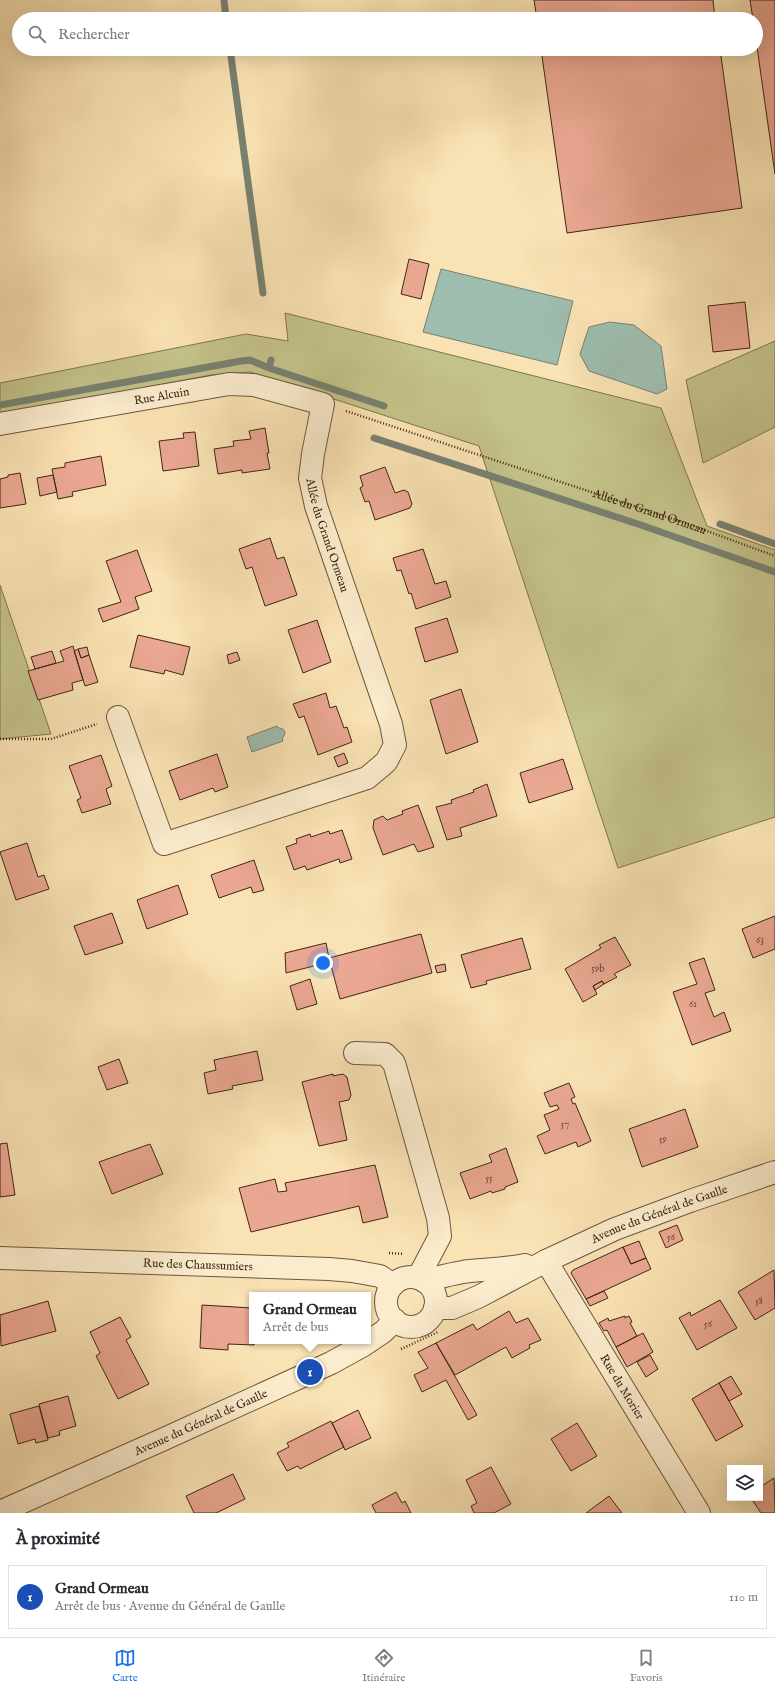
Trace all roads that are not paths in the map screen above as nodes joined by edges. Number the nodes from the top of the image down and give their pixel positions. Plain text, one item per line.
1 (322, 404) joint
2 (0, 424) edge
3 (118, 717) road end
4 (355, 1053) dead end
5 (775, 1172) edge
6 (0, 1258) edge
7 (546, 1261) junction
8 (421, 1279) junction
9 (393, 1285) junction
10 (435, 1308) junction
11 (395, 1320) junction
12 (371, 1340) edge
13 (365, 1344) edge
14 (0, 1512) edge
15 (699, 1513) edge

1 - 2 street, Rue Alcuin
1 - 3 street, Allée du Grand Ormeau
4 - 8 street
5 - 7 street, Avenue du Général de Gaulle
6 - 9 street, Rue des Chaussumiers
7 - 8 street, Avenue du Général de Gaulle
7 - 10 street, Avenue du Général de Gaulle
7 - 15 street, Rue du Morier
8 - 9 street, Avenue du Général de Gaulle
8 - 10 street
9 - 11 street
10 - 11 street
11 - 12 street, Avenue du Général de Gaulle
13 - 14 street, Avenue du Général de Gaulle

